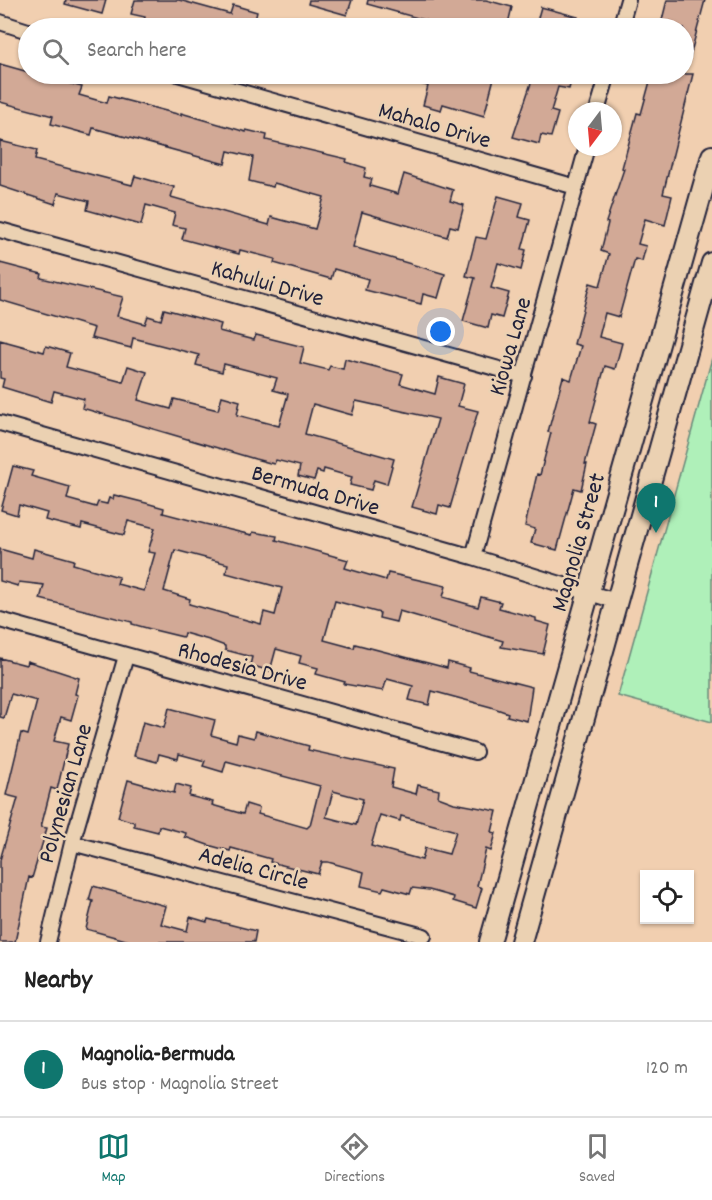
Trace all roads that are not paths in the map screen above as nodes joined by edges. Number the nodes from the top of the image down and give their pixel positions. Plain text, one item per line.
1 (628, 0) edge
2 (623, 18) edge
3 (0, 22) edge
4 (18, 28) edge
5 (213, 84) edge
6 (605, 84) edge
7 (600, 102) edge
8 (585, 156) edge
9 (712, 156) edge
10 (576, 188) junction
11 (0, 230) edge
12 (712, 264) edge
13 (524, 376) junction
14 (0, 423) edge
15 (473, 557) junction
16 (589, 593) junction
17 (619, 602) junction
18 (0, 620) edge
19 (126, 656) junction
20 (475, 752) dead end
21 (72, 843) junction
22 (424, 936) dead end
23 (48, 942) edge
24 (490, 942) edge
25 (521, 942) edge

1 - 2 street
3 - 4 street
5 - 10 street, Mahalo Drive
6 - 7 street
8 - 10 street, Kiowa Lane
9 - 16 main road, Magnolia Street
10 - 13 street, Kiowa Lane
11 - 13 street, Kahului Drive
12 - 17 main road
13 - 15 street, Kiowa Lane
14 - 15 street, Bermuda Drive
15 - 16 street, Bermuda Drive
16 - 17 street, Bermuda Drive
16 - 24 main road, Magnolia Street
17 - 25 main road
18 - 19 street, Rhodesia Drive
19 - 20 street, Rhodesia Drive
19 - 21 street, Polynesian Lane
21 - 22 street, Adelia Circle
21 - 23 street, Polynesian Lane

